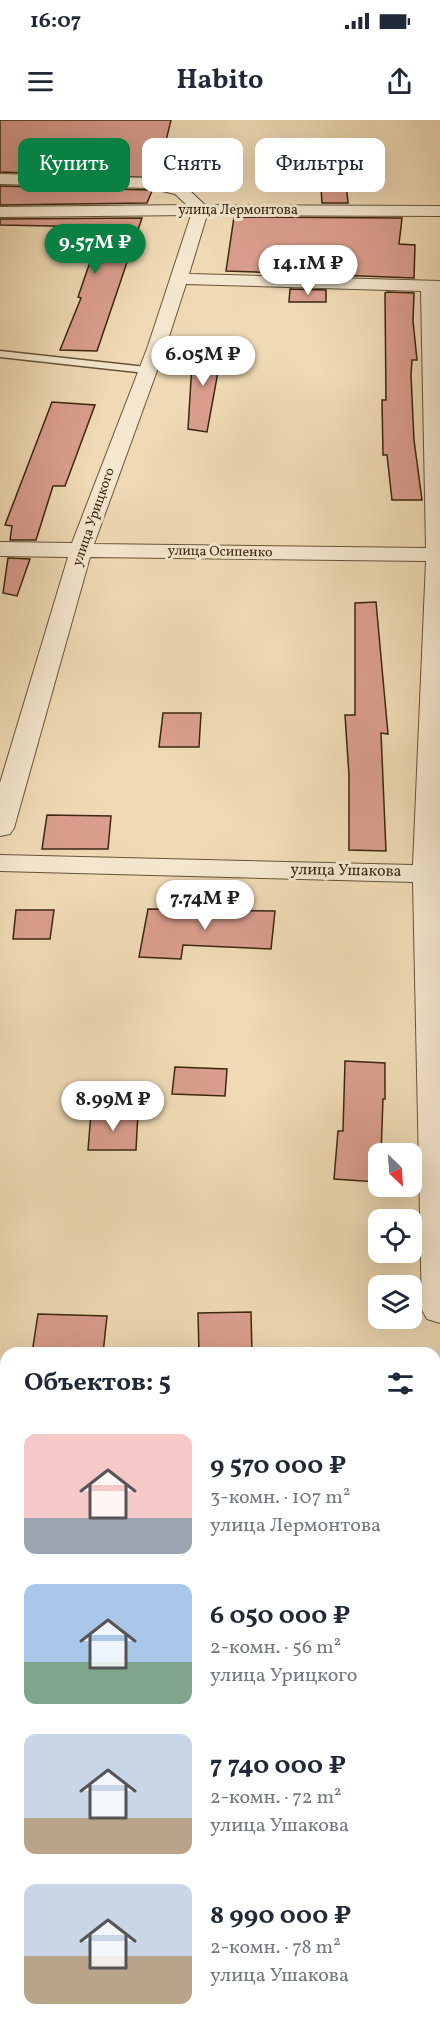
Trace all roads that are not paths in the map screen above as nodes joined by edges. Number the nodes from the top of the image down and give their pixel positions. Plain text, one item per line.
1 (0, 179) edge
2 (201, 210) junction
3 (440, 211) edge
4 (0, 212) edge
5 (180, 279) junction
6 (435, 286) edge
7 (0, 354) edge
8 (146, 370) junction
9 (0, 549) edge
10 (81, 550) junction
11 (439, 555) edge
12 (0, 828) edge
13 (0, 863) edge
14 (433, 874) edge
15 (440, 1310) edge

1 - 2 street
2 - 3 street, улица Лермонтова
2 - 4 street, улица Лермонтова
2 - 5 street, улица Урицкого
5 - 6 street
5 - 8 street, улица Урицкого
6 - 11 street
7 - 8 lane
8 - 10 street, улица Урицкого
9 - 10 street, улица Осипенко
10 - 11 street, улица Осипенко
10 - 12 street, улица Урицкого
11 - 14 street
13 - 14 street, улица Ушакова
14 - 15 street

